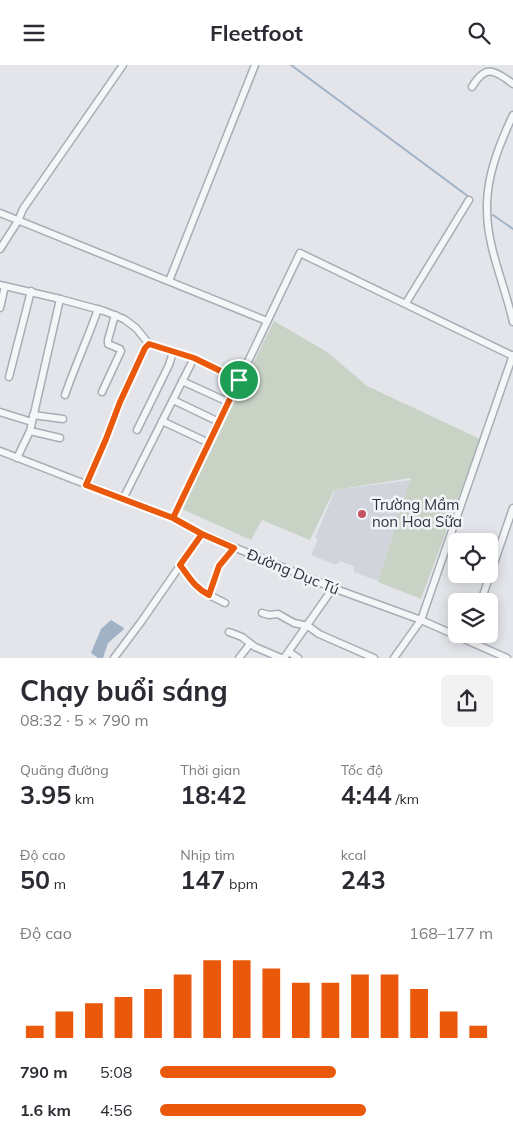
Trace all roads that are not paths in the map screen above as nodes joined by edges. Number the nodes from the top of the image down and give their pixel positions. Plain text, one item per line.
1 (123, 65) edge
2 (255, 65) edge
3 (513, 84) edge
4 (472, 87) dead end
5 (512, 117) edge
6 (468, 200) dead end
7 (0, 213) edge
8 (18, 221) junction
9 (0, 249) edge
10 (169, 281) junction
11 (3, 286) edge
12 (31, 291) junction
13 (60, 299) junction
14 (406, 303) junction
15 (511, 305) edge
16 (0, 308) edge
17 (98, 309) junction
18 (115, 315) junction
19 (266, 321) junction
20 (513, 322) edge
21 (149, 344) junction
22 (173, 352) junction
23 (513, 356) edge
24 (194, 358) junction
25 (8, 377) dead end
26 (239, 380) junction
27 (182, 381) junction
28 (102, 392) dead end
29 (65, 395) dead end
30 (173, 400) junction
31 (228, 402) junction
32 (0, 412) edge
33 (33, 418) junction
34 (63, 419) dead end
35 (162, 421) junction
36 (219, 422) junction
37 (137, 430) dead end
38 (30, 431) junction
39 (60, 438) dead end
40 (209, 443) junction
41 (0, 451) edge
42 (17, 458) junction
43 (86, 485) junction
44 (123, 499) junction
45 (513, 509) edge
46 (512, 516) edge
47 (173, 518) junction
48 (202, 534) junction
49 (234, 548) junction
50 (180, 565) junction
51 (333, 588) junction
52 (484, 593) edge
53 (209, 595) junction
54 (225, 603) dead end
55 (262, 613) dead end
56 (421, 620) junction
57 (308, 626) junction
58 (448, 630) edge
59 (229, 632) dead end
60 (479, 643) edge
61 (250, 644) junction
62 (289, 652) junction
63 (505, 657) edge
64 (114, 658) edge
65 (239, 658) edge
66 (282, 658) edge
67 (298, 658) edge
68 (374, 658) edge
69 (394, 658) edge

1 - 8 street
2 - 10 street
3 - 4 street
5 - 15 street
6 - 14 street
7 - 8 street
8 - 9 street
8 - 10 street
10 - 19 street
11 - 12 street
11 - 16 street
12 - 13 street
12 - 25 street
13 - 17 street
13 - 33 street
14 - 19 street
14 - 23 street
15 - 20 street
17 - 18 street
17 - 29 street
18 - 21 street
18 - 28 street
19 - 26 street
21 - 22 street
21 - 43 street
22 - 24 street
22 - 37 street
23 - 56 street
24 - 26 street
24 - 27 street
26 - 31 street
27 - 30 street
27 - 31 street
30 - 35 street
30 - 36 street
31 - 36 street
32 - 33 street
33 - 34 street
33 - 38 street
35 - 40 street
35 - 44 street
36 - 40 street
38 - 39 street
38 - 42 street
40 - 47 street
41 - 42 street, Đường Dục Tú
42 - 43 street, Đường Dục Tú
43 - 44 street, Đường Dục Tú
44 - 47 street, Đường Dục Tú
45 - 46 street
46 - 52 street
47 - 48 street, Đường Dục Tú
48 - 49 street, Đường Dục Tú
48 - 50 street
49 - 51 street, Đường Dục Tú
49 - 53 street
50 - 53 street
50 - 64 street
51 - 56 street, Đường Dục Tú
51 - 57 street
53 - 54 street
55 - 57 street
56 - 58 street, Đường Dục Tú
56 - 69 street
57 - 62 street
57 - 68 street
59 - 61 street
60 - 63 street, Đường Dục Tú
61 - 65 street
61 - 66 street
62 - 66 street
62 - 67 street

